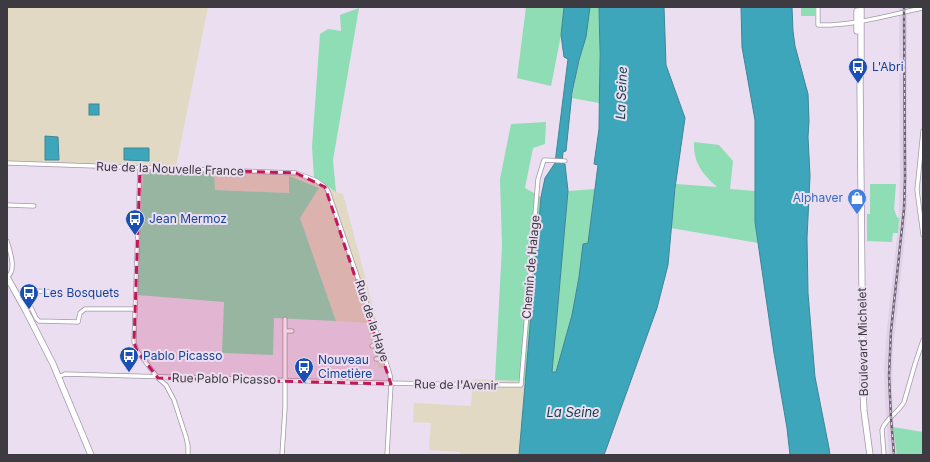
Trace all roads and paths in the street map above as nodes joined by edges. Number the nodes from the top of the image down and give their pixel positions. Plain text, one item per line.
1 (818, 7) edge
2 (857, 7) edge
3 (861, 7) edge
4 (923, 8) edge
5 (859, 22) junction
6 (923, 131) edge
7 (565, 161) dead end
8 (7, 163) edge
9 (140, 168) junction
10 (328, 192) joint
11 (7, 205) edge
12 (34, 206) dead end
13 (923, 235) edge
14 (7, 241) edge
15 (7, 277) edge
16 (55, 292) dead end
17 (135, 309) junction
18 (285, 319) dead end
19 (284, 331) junction
20 (292, 331) dead end
21 (923, 340) edge
22 (380, 342) junction
23 (372, 346) dead end
24 (384, 358) junction
25 (376, 359) dead end
26 (58, 377) junction
27 (158, 378) junction
28 (285, 381) junction
29 (391, 384) junction
30 (521, 385) joint
31 (91, 455) edge
32 (188, 455) edge
33 (282, 455) edge
34 (387, 455) edge
35 (870, 455) edge
36 (884, 455) edge

1 - 5 street
2 - 5 main road
3 - 5 main road
4 - 5 street
5 - 35 main road, Boulevard Michelet
6 - 13 street
7 - 30 street, Chemin de Halage
8 - 9 street, Rue de la Nouvelle France
9 - 10 street, Rue de la Nouvelle France
9 - 17 street
10 - 22 street, Rue de la Haye
11 - 12 street
14 - 15 street
15 - 26 main road
16 - 17 street
17 - 27 street
18 - 19 street
19 - 20 street
19 - 28 street
21 - 36 street
22 - 23 street
22 - 24 street, Rue de la Haye
24 - 25 street
24 - 29 street, Rue de la Haye
26 - 27 street, Rue Pablo Picasso
26 - 31 main road
27 - 28 street, Rue Pablo Picasso
27 - 32 street
28 - 29 street, Rue Pablo Picasso
28 - 33 street
29 - 30 street, Rue de l'Avenir
29 - 34 street, Rue de la Haye

